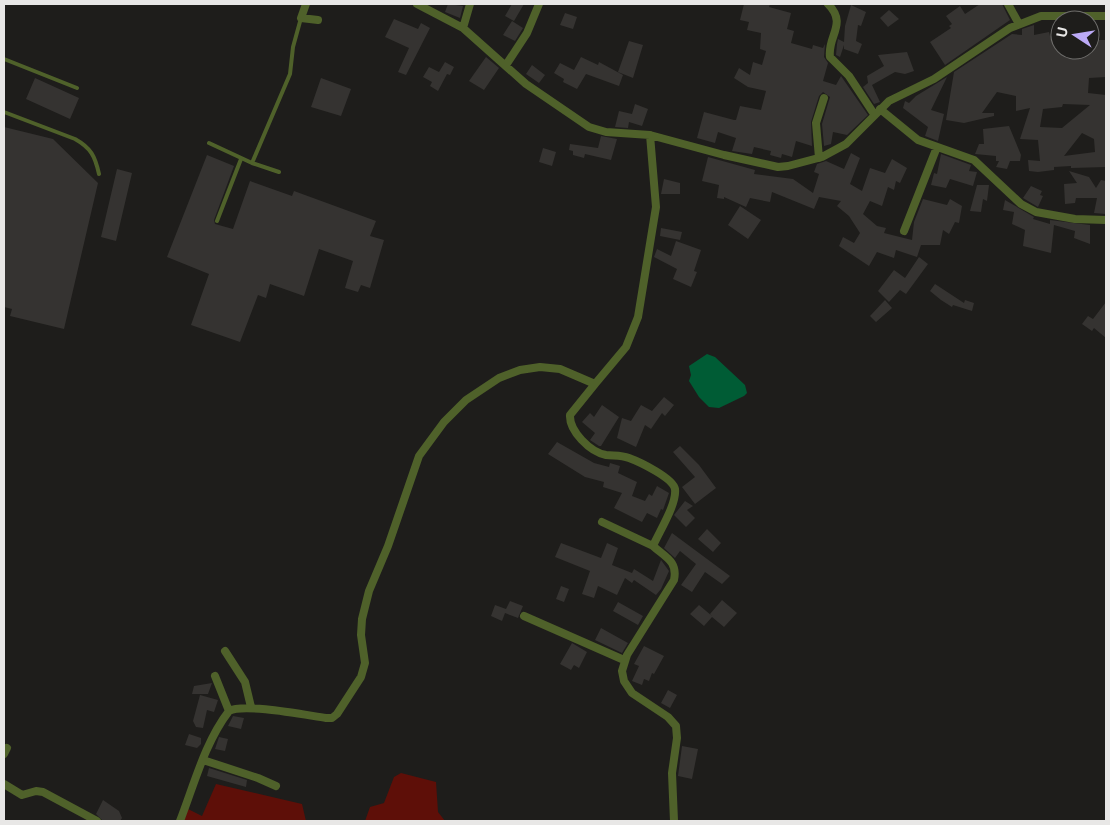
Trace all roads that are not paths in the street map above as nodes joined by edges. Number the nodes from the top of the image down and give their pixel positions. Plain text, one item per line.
1 (306, 4) edge
2 (417, 4) edge
3 (470, 4) edge
4 (539, 4) edge
5 (828, 4) edge
6 (1008, 4) edge
7 (1106, 16) edge
8 (301, 18) junction
9 (318, 20) dead end
10 (1019, 24) junction
11 (463, 28) junction
12 (4, 59) edge
13 (506, 66) junction
14 (77, 88) dead end
15 (824, 98) dead end
16 (877, 111) junction
17 (4, 112) edge
18 (650, 135) junction
19 (209, 143) dead end
20 (937, 147) junction
21 (819, 158) junction
22 (241, 159) junction
23 (252, 163) junction
24 (279, 172) dead end
25 (99, 174) dead end
26 (1106, 220) edge
27 (217, 221) dead end
28 (904, 231) dead end
29 (595, 384) junction
30 (602, 522) dead end
31 (653, 546) junction
32 (524, 616) dead end
33 (225, 650) dead end
34 (624, 660) junction
35 (215, 676) dead end
36 (251, 707) junction
37 (229, 711) junction
38 (203, 760) junction
39 (4, 784) edge
40 (276, 786) dead end
41 (97, 821) edge
42 (180, 821) edge
43 (674, 821) edge

1 - 8 street
2 - 11 street
3 - 11 street
4 - 13 street
5 - 16 street
6 - 10 street
7 - 10 street
8 - 9 street
8 - 23 lane
10 - 16 street
11 - 13 street
12 - 14 lane
13 - 18 street
15 - 21 street
16 - 20 street
16 - 21 street
17 - 25 lane
18 - 21 street
18 - 29 street
19 - 22 lane
20 - 26 street
20 - 28 street
22 - 23 lane
22 - 27 lane
23 - 24 lane
29 - 31 street
29 - 36 street
30 - 31 street
31 - 34 street
32 - 34 street
33 - 36 street
34 - 43 street
35 - 37 street
36 - 37 street
37 - 38 street
38 - 40 street
38 - 42 street
39 - 41 street

